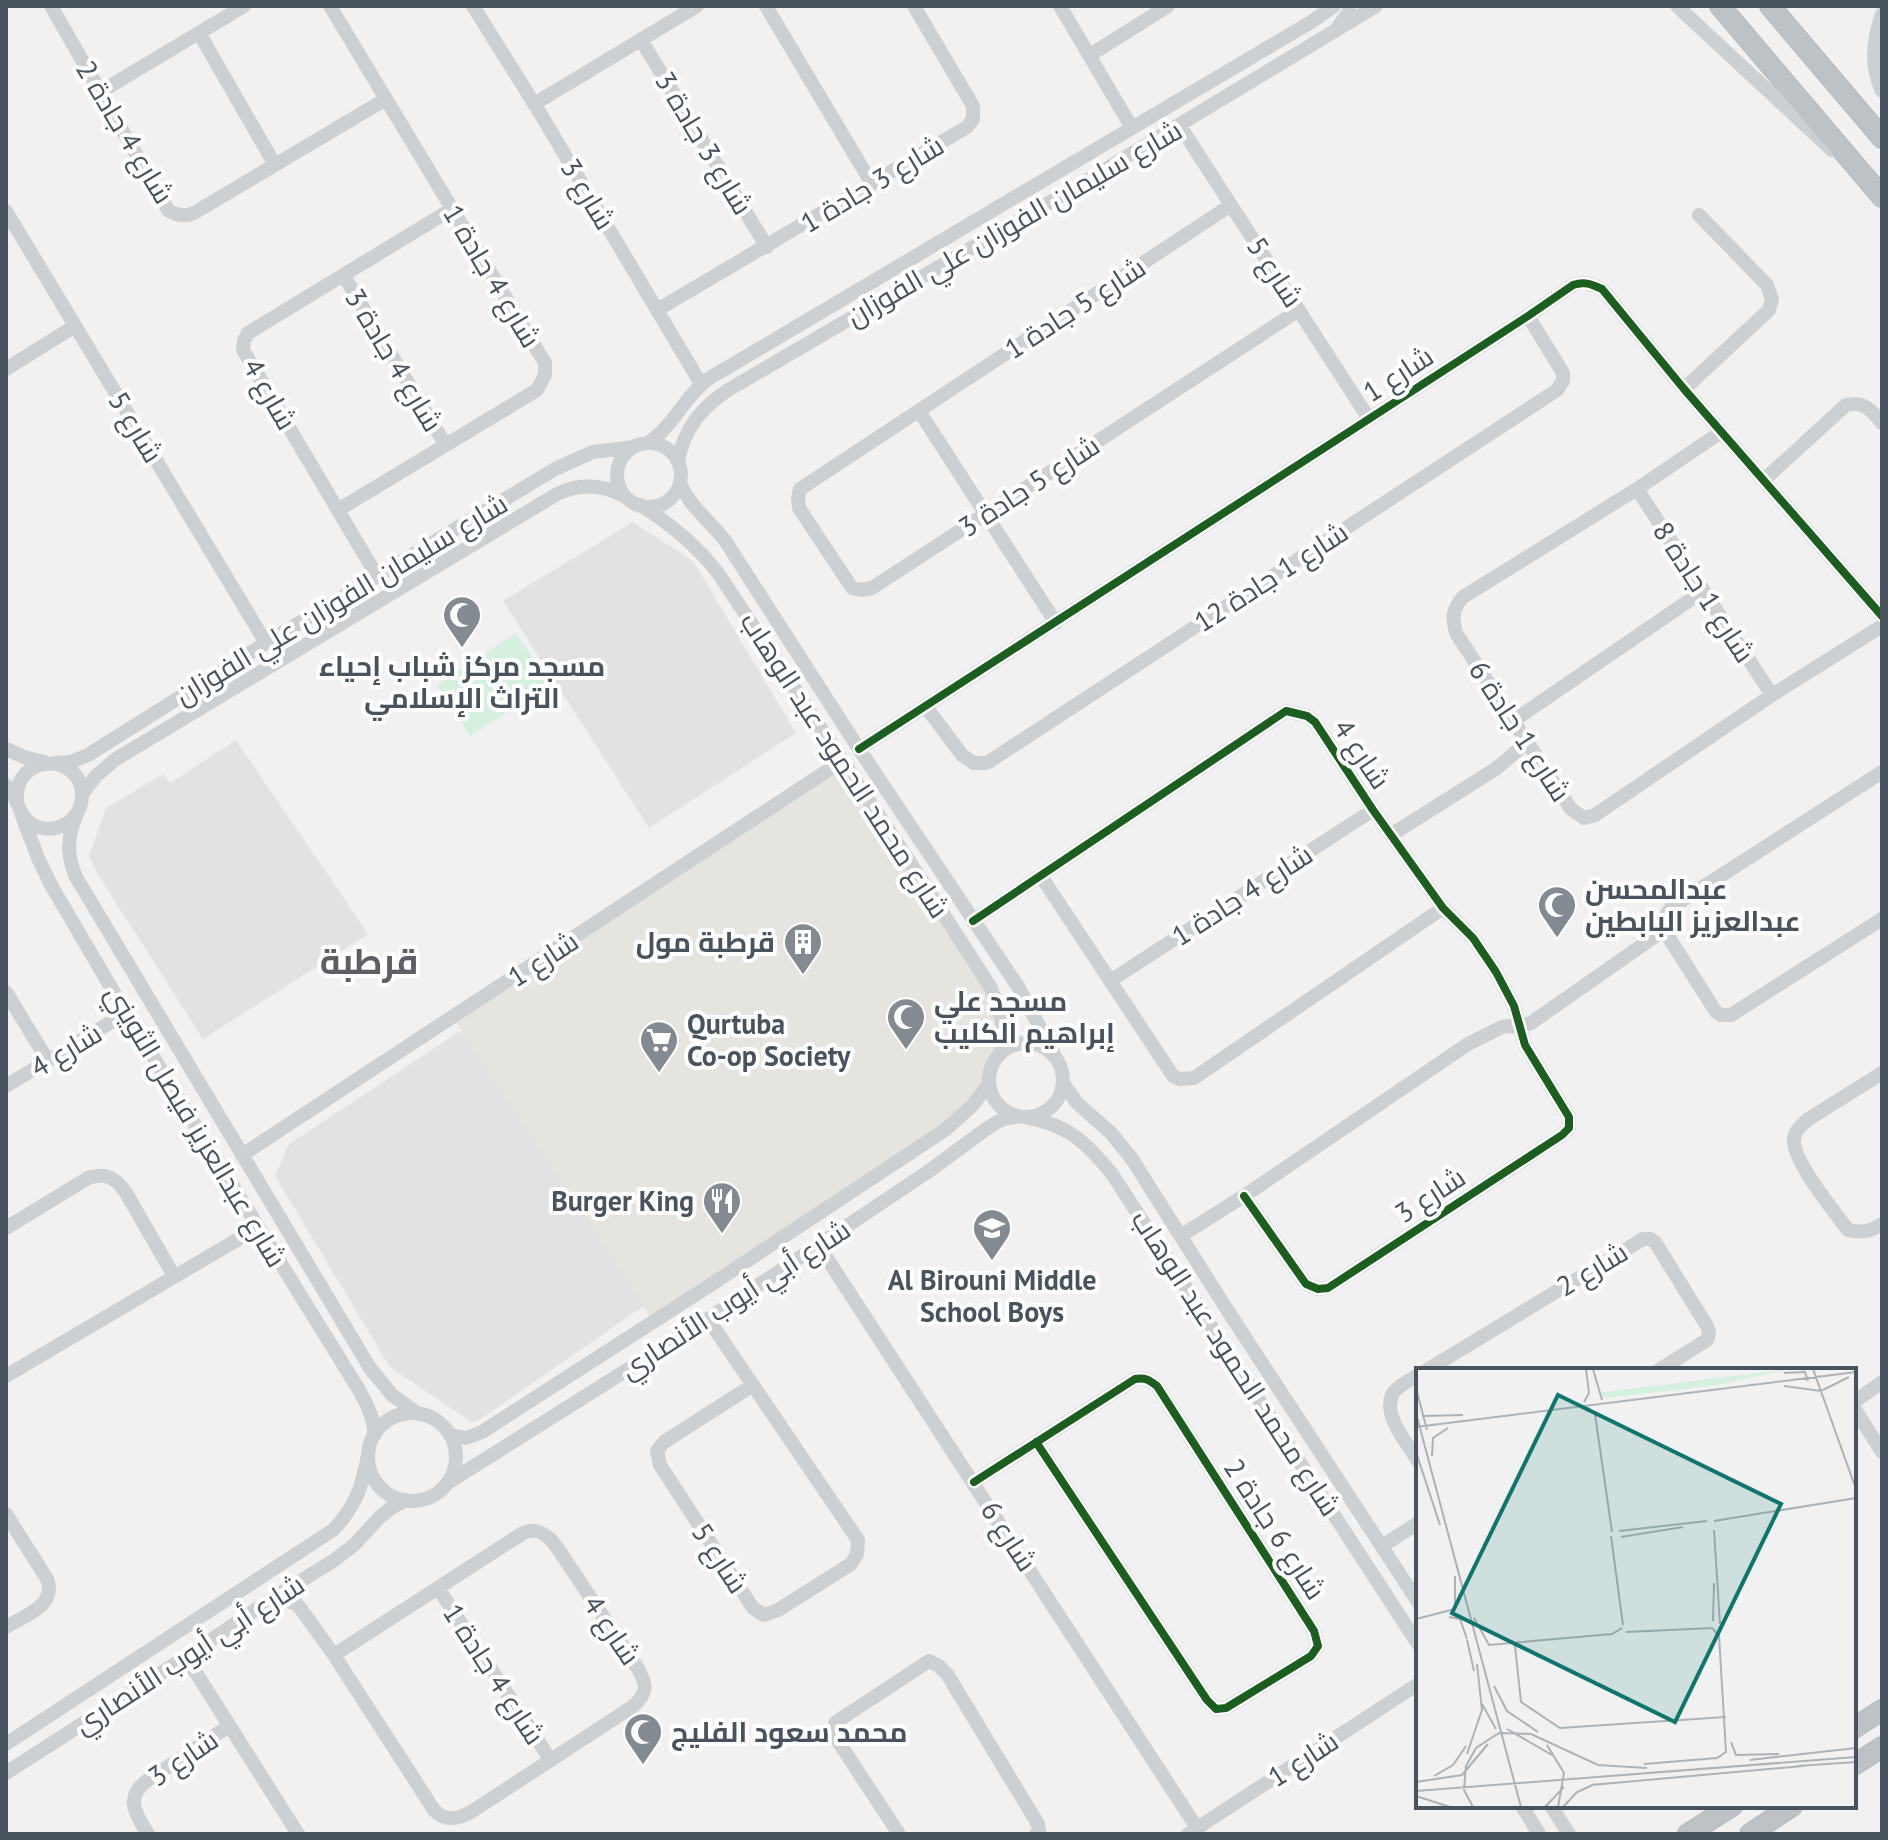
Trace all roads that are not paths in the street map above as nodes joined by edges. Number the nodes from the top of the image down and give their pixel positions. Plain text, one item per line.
1 (51, 6) edge
2 (244, 6) edge
3 (330, 6) edge
4 (473, 6) edge
5 (697, 6) edge
6 (766, 6) edge
7 (914, 6) edge
8 (1060, 6) edge
9 (1168, 6) edge
10 (1334, 6) edge
11 (1349, 6) edge
12 (1376, 6) edge
13 (1677, 6) edge
14 (1718, 6) edge
15 (1770, 6) edge
16 (1882, 14) edge
17 (1311, 22) junction
18 (199, 33) junction
19 (1327, 36) junction
20 (641, 40) junction
21 (1090, 55) junction
22 (1882, 91) edge
23 (100, 92) junction
24 (386, 99) junction
25 (534, 104) junction
26 (1180, 126) junction
27 (1132, 128) junction
28 (1882, 138) edge
29 (275, 165) junction
30 (1065, 166) junction
31 (872, 184) junction
32 (1035, 184) junction
33 (1076, 187) junction
34 (1882, 197) edge
35 (1051, 202) junction
36 (1231, 205) junction
37 (452, 209) junction
38 (6, 211) edge
39 (1699, 215) dead end
40 (767, 247) junction
41 (344, 276) junction
42 (657, 310) junction
43 (1299, 310) junction
44 (1528, 316) junction
45 (75, 326) junction
46 (8, 363) edge
47 (701, 384) junction
48 (1684, 389) junction
49 (919, 411) junction
50 (1369, 419) junction
51 (1882, 423) edge
52 (1721, 432) junction
53 (445, 444) junction
54 (641, 445) junction
55 (678, 461) junction
56 (1765, 479) junction
57 (680, 483) junction
58 (800, 489) joint
59 (1637, 489) junction
60 (624, 496) junction
61 (640, 505) junction
62 (338, 510) junction
63 (985, 515) junction
64 (377, 576) junction
65 (1703, 591) junction
66 (1882, 616) edge
67 (1056, 623) junction
68 (1882, 626) edge
69 (266, 643) junction
70 (1772, 695) junction
71 (926, 707) junction
72 (154, 712) junction
73 (1513, 721) junction
74 (164, 731) junction
75 (1527, 742) junction
76 (6, 749) edge
77 (859, 749) junction
78 (842, 761) junction
79 (51, 763) junction
80 (1882, 772) edge
81 (6, 785) edge
82 (82, 794) junction
83 (19, 807) junction
84 (1373, 810) junction
85 (77, 814) junction
86 (1391, 835) junction
87 (1041, 876) junction
88 (1443, 908) junction
89 (1882, 919) edge
90 (973, 921) junction
91 (1664, 930) junction
92 (1110, 981) junction
93 (6, 992) edge
94 (126, 1013) junction
95 (1519, 1027) junction
96 (1000, 1053) junction
97 (1054, 1054) junction
98 (48, 1061) junction
99 (1882, 1073) edge
100 (1063, 1083) junction
101 (989, 1084) junction
102 (6, 1086) edge
103 (1022, 1116) junction
104 (242, 1155) junction
105 (1244, 1196) junction
106 (1882, 1224) edge
107 (6, 1228) edge
108 (257, 1228) junction
109 (1182, 1235) junction
110 (819, 1246) junction
111 (174, 1276) junction
112 (1210, 1282) junction
113 (1191, 1293) junction
114 (1226, 1308) junction
115 (708, 1319) junction
116 (1208, 1320) junction
117 (594, 1361) junction
118 (1430, 1368) edge
119 (1662, 1368) edge
120 (6, 1376) edge
121 (1416, 1376) edge
122 (610, 1381) junction
123 (1882, 1382) edge
124 (753, 1385) junction
125 (1856, 1401) edge
126 (1856, 1411) edge
127 (417, 1413) junction
128 (451, 1435) junction
129 (374, 1436) junction
130 (1036, 1442) junction
131 (1882, 1452) edge
132 (368, 1455) junction
133 (1416, 1458) edge
134 (449, 1482) junction
135 (974, 1482) junction
136 (406, 1500) junction
137 (6, 1514) edge
138 (1416, 1524) edge
139 (1382, 1546) junction
140 (302, 1580) junction
141 (438, 1588) junction
142 (273, 1598) junction
143 (1416, 1599) edge
144 (298, 1605) junction
145 (6, 1627) edge
146 (1416, 1641) edge
147 (334, 1655) junction
148 (186, 1657) junction
149 (1416, 1685) edge
150 (68, 1705) junction
151 (1882, 1710) edge
152 (83, 1723) junction
153 (229, 1726) junction
154 (33, 1727) junction
155 (1856, 1727) edge
156 (6, 1744) edge
157 (47, 1746) junction
158 (1882, 1747) edge
159 (550, 1759) junction
160 (1856, 1764) edge
161 (6, 1773) edge
162 (1523, 1808) edge
163 (1552, 1808) edge
164 (1729, 1808) edge
165 (1789, 1808) edge
166 (1192, 1831) edge
167 (148, 1834) edge
168 (298, 1834) edge
169 (899, 1834) edge
170 (1036, 1834) edge
171 (1539, 1834) edge
172 (1569, 1834) edge
173 (1688, 1834) edge
174 (1750, 1834) edge

1 - 23 street, شارع 4 جادة 2
2 - 18 street
3 - 24 street, شارع 4 جادة 1
4 - 25 street, شارع 3
5 - 20 street
6 - 31 street
7 - 31 street, شارع 3 جادة 1
8 - 21 street
9 - 21 street
10 - 17 street
11 - 19 street
12 - 19 street, شارع سليمان الفوزان علي الفوزان
13 - 34 street
14 - 34 highway
15 - 28 highway
16 - 22 street
17 - 19 street
17 - 27 street, شارع سليمان الفوزان علي الفوزان
18 - 23 street
18 - 29 street
19 - 26 street, شارع سليمان الفوزان علي الفوزان
20 - 25 street
20 - 40 street, شارع 3 جادة 3
21 - 27 street
23 - 29 street, شارع 4 جادة 2
24 - 29 street, شارع 4 جادة 2
24 - 37 street, شارع 4 جادة 1
25 - 42 street, شارع 3
26 - 33 street, شارع سليمان الفوزان علي الفوزان
26 - 36 street, شارع 5
27 - 30 street, شارع سليمان الفوزان علي الفوزان
30 - 32 street, شارع سليمان الفوزان علي الفوزان
30 - 33 street
31 - 40 street, شارع 3 جادة 1
32 - 35 street
32 - 47 street, شارع سليمان الفوزان علي الفوزان
33 - 35 street, شارع سليمان الفوزان علي الفوزان
35 - 55 street, شارع سليمان الفوزان علي الفوزان
36 - 43 street, شارع 5
36 - 49 street, شارع 5 جادة 1
37 - 41 street, شارع 4
37 - 53 street, شارع 4 جادة 1
38 - 45 street, شارع 5
39 - 48 street
40 - 42 street, شارع 3 جادة 1
41 - 53 street, شارع 4 جادة 3
41 - 62 street, شارع 4
42 - 47 street, شارع 3
43 - 50 street, شارع 5
43 - 63 street, شارع 5 جادة 3
44 - 48 street, شارع 1
44 - 50 street, شارع 1
44 - 71 street, شارع 1 جادة 12
45 - 46 street
45 - 69 street, شارع 5
47 - 54 street, شارع سليمان الفوزان علي الفوزان
48 - 52 street, شارع 1
49 - 58 street, شارع 5 جادة 1
49 - 63 street
50 - 67 street, شارع 1
51 - 56 street
52 - 56 street, شارع 1
52 - 59 street, شارع 1 جادة 6
53 - 62 street, شارع 4 جادة 1
54 - 55 street
54 - 60 street
54 - 64 street, شارع سليمان الفوزان علي الفوزان
55 - 57 street
56 - 66 street, شارع 1
57 - 61 street
57 - 77 street, شارع محمد الحمود عبد الوهاب
58 - 63 street, شارع 5 جادة 3
59 - 65 street, شارع 1 جادة 8
59 - 73 street, شارع 1 جادة 6
60 - 61 street
60 - 74 street, شارع سليمان الفوزان علي الفوزان
61 - 78 street, شارع محمد الحمود عبد الوهاب
62 - 64 street, شارع 4
63 - 67 street
64 - 69 street, شارع سليمان الفوزان علي الفوزان
65 - 70 street, شارع 1 جادة 8
65 - 73 street
67 - 71 street, شارع 1
68 - 70 street, شارع 1 جادة 6
69 - 72 street, شارع سليمان الفوزان علي الفوزان
70 - 75 street, شارع 1 جادة 6
71 - 77 street, شارع 1
72 - 74 street
72 - 79 street, شارع سليمان الفوزان علي الفوزان
73 - 75 street, شارع 1 جادة 6
74 - 82 street, شارع سليمان الفوزان علي الفوزان
75 - 86 street
76 - 79 street
77 - 90 street, شارع محمد الحمود عبد الوهاب
78 - 96 street, شارع محمد الحمود عبد الوهاب
78 - 104 street, شارع 1
79 - 82 street
79 - 83 street
80 - 91 street
81 - 83 street, شارع عبدالعزيز فيصل الثويني
82 - 85 street
83 - 85 street
83 - 94 street, شارع عبدالعزيز فيصل الثويني
84 - 86 street, شارع 4
84 - 87 street, شارع 4
84 - 92 street, شارع 4 جادة 1
85 - 104 street, شارع عبدالعزيز فيصل الثويني
86 - 88 street, شارع 4
87 - 90 street, شارع 4
87 - 92 street
88 - 92 street
88 - 95 street, شارع 4
89 - 91 street
90 - 97 street, شارع محمد الحمود عبد الوهاب
91 - 95 street
93 - 98 street
94 - 98 street, شارع 4
94 - 108 street, شارع عبدالعزيز فيصل الثويني
95 - 105 street
95 - 105 street, شارع 3
96 - 97 street
96 - 101 street
97 - 100 street
98 - 102 street, شارع 4
99 - 106 street
100 - 103 street
100 - 109 street, شارع محمد الحمود عبد الوهاب
101 - 103 street
101 - 117 street, شارع أبي أيوب الأنصاري
103 - 110 street, شارع أبي أيوب الأنصاري
103 - 113 street, شارع محمد الحمود عبد الوهاب
104 - 127 street, شارع عبدالعزيز فيصل الثويني
105 - 109 street
107 - 111 street
108 - 111 street
108 - 129 street, شارع عبدالعزيز فيصل الثويني
109 - 112 street, شارع محمد الحمود عبد الوهاب
110 - 115 street, شارع أبي أيوب الأنصاري
110 - 135 street, شارع 6
111 - 120 street
112 - 113 street
112 - 114 street, شارع محمد الحمود عبد الوهاب
113 - 116 street, شارع محمد الحمود عبد الوهاب
114 - 116 street
114 - 139 street, شارع محمد الحمود عبد الوهاب
115 - 122 street, شارع أبي أيوب الأنصاري
115 - 124 street, شارع 5
116 - 146 street, شارع محمد الحمود عبد الوهاب
117 - 122 street
117 - 128 street, شارع أبي أيوب الأنصاري
118 - 119 street, شارع 2
121 - 133 street
122 - 134 street, شارع أبي أيوب الأنصاري
123 - 125 street
124 - 124 street, شارع 5
126 - 131 street
127 - 128 street
127 - 129 street
128 - 134 street
129 - 132 street
130 - 130 street, شارع 6 جادة 2
130 - 135 street, شارع 6 جادة 2
132 - 136 street
132 - 150 street, شارع أبي أيوب الأنصاري
134 - 136 street
135 - 166 street, شارع 6
136 - 140 street, شارع أبي أيوب الأنصاري
137 - 145 street
138 - 139 street
139 - 143 street, شارع محمد الحمود عبد الوهاب
140 - 142 street, شارع أبي أيوب الأنصاري
140 - 144 street
141 - 147 street, شارع 4
141 - 159 street, شارع 4 جادة 1
141 - 159 street, شارع 4
142 - 144 street
142 - 148 street, شارع أبي أيوب الأنصاري
144 - 147 street, شارع 4
147 - 159 street, شارع 4
148 - 152 street, شارع أبي أيوب الأنصاري
148 - 153 street, شارع 3
149 - 166 street, شارع 1
150 - 152 street
150 - 154 street, شارع أبي أيوب الأنصاري
151 - 155 highway
152 - 157 street, شارع أبي أيوب الأنصاري
153 - 167 street, شارع 3
153 - 168 street, شارع 3
154 - 156 street, شارع أبي أيوب الأنصاري
154 - 157 street
157 - 161 street, شارع أبي أيوب الأنصاري
158 - 160 highway
162 - 171 street
163 - 172 street
164 - 173 highway
165 - 174 highway
169 - 170 street

